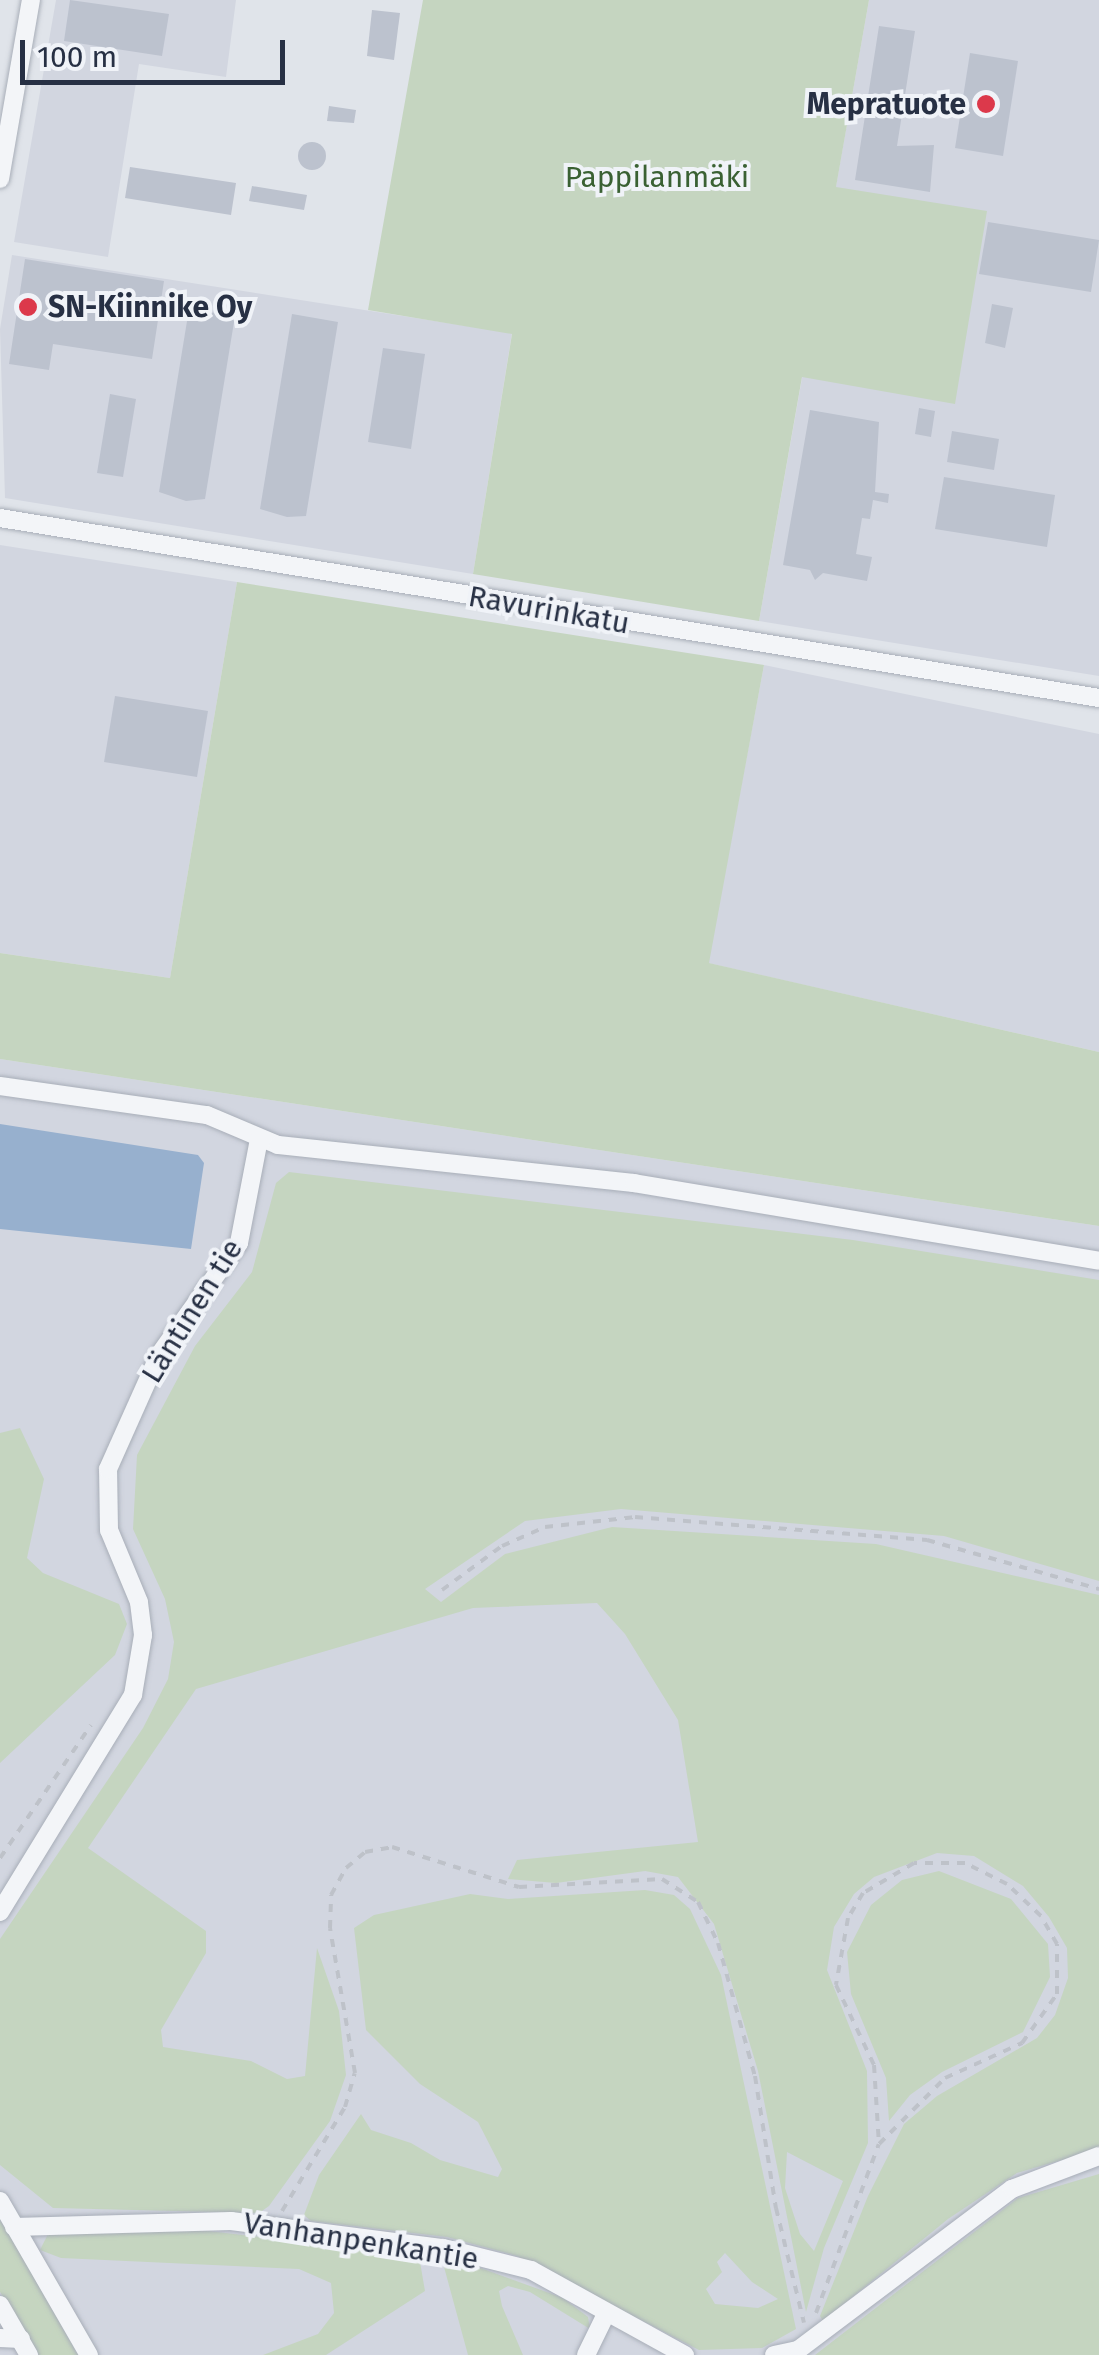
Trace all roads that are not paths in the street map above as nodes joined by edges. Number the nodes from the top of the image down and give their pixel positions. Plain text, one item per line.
1 (31, 0) edge
2 (0, 179) edge
3 (0, 518) edge
4 (1099, 698) edge
5 (0, 1086) edge
6 (260, 1139) junction
7 (1099, 1260) edge
8 (0, 1912) edge
9 (1099, 2156) edge
10 (0, 2201) edge
11 (14, 2227) junction
12 (0, 2305) edge
13 (606, 2314) junction
14 (0, 2338) edge
15 (25, 2347) edge
16 (802, 2349) edge
17 (90, 2355) edge
18 (586, 2355) edge
19 (685, 2355) edge
20 (774, 2355) edge

1 - 2 street
3 - 4 street, Ravurinkatu
5 - 6 street
6 - 7 street
6 - 8 street, Läntinen tie
9 - 16 street
10 - 11 street
11 - 13 street, Vanhanpenkantie
11 - 17 street
12 - 15 street
13 - 18 street
13 - 19 street, Vanhanpenkantie
14 - 15 street
16 - 20 street

